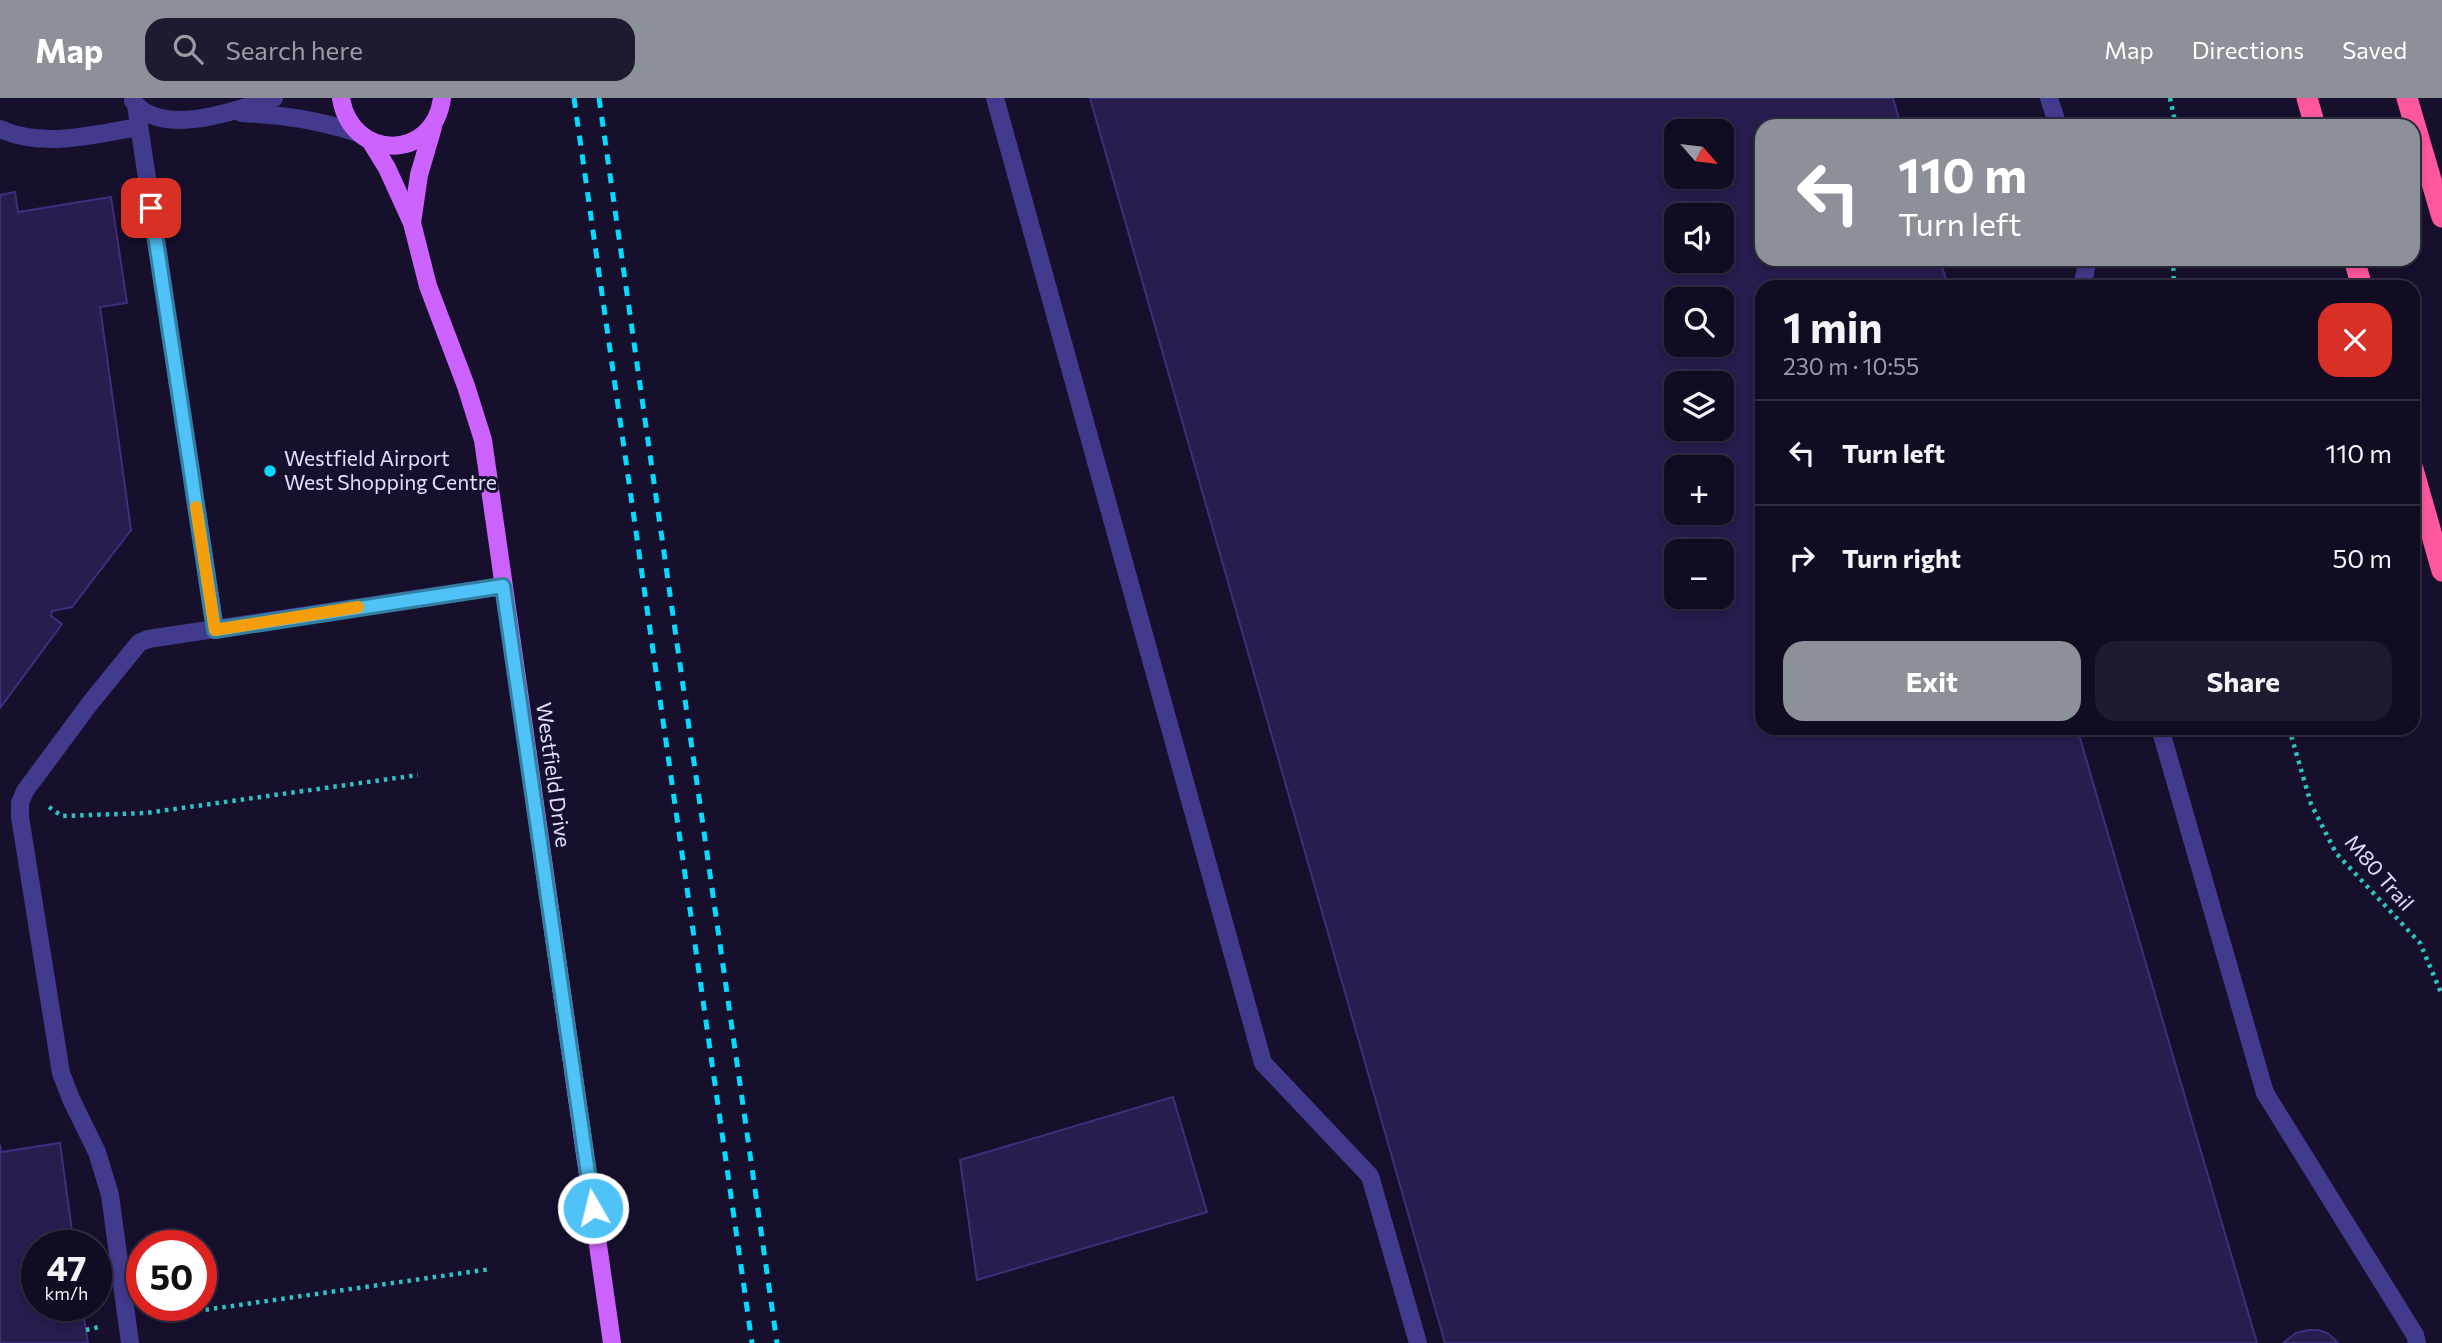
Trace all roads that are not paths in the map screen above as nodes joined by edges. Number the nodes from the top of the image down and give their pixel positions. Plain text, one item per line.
1 (274, 98) edge
2 (341, 98) edge
3 (995, 98) edge
4 (2049, 98) edge
5 (2306, 98) edge
6 (133, 101) edge
7 (440, 105) edge
8 (231, 113) junction
9 (2056, 119) edge
10 (2313, 119) edge
11 (139, 127) junction
12 (0, 129) edge
13 (365, 137) junction
14 (2420, 142) edge
15 (2442, 217) edge
16 (412, 223) junction
17 (2420, 494) edge
18 (2442, 571) edge
19 (503, 586) junction
20 (215, 630) junction
21 (2162, 735) edge
22 (131, 1343) edge
23 (612, 1343) edge
24 (1418, 1343) edge
25 (2417, 1343) edge

1 - 8 street
2 - 13 main road, Westfield Drive
3 - 24 street
4 - 9 street
5 - 10 highway
6 - 8 street
6 - 11 street
7 - 13 main road
7 - 16 main road, Westfield Drive
8 - 13 street
11 - 12 street
11 - 20 street
13 - 16 main road, Westfield Drive
14 - 15 highway
16 - 19 main road, Westfield Drive
17 - 18 highway
19 - 20 street
19 - 23 main road, Westfield Drive
20 - 22 street
21 - 25 street

